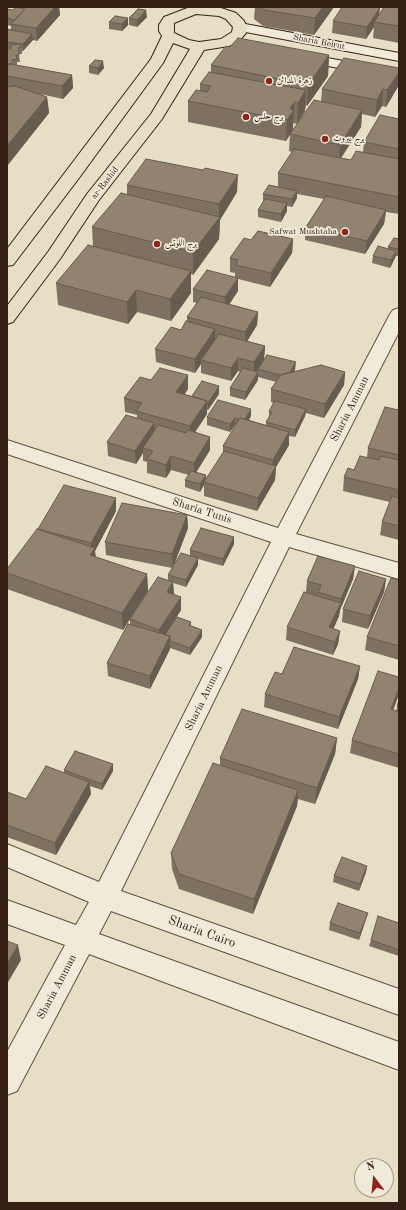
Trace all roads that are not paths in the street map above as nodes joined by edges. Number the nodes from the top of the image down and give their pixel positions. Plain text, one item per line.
1 (198, 9) edge
2 (234, 12) edge
3 (240, 27) junction
4 (169, 36) junction
5 (224, 43) junction
6 (199, 46) junction
7 (246, 47) edge
8 (285, 54) edge
9 (399, 57) edge
10 (399, 76) edge
11 (7, 261) edge
12 (399, 314) edge
13 (7, 318) edge
14 (7, 447) edge
15 (283, 538) junction
16 (399, 571) edge
17 (7, 855) edge
18 (105, 897) junction
19 (7, 912) edge
20 (82, 940) junction
21 (399, 1002) edge
22 (399, 1056) edge
23 (7, 1081) edge

1 - 2 main road
1 - 4 main road
2 - 3 main road
3 - 5 main road
3 - 9 street, Sharia Beirut
4 - 6 main road
4 - 11 main road
5 - 6 main road
5 - 7 street
6 - 13 main road, ar-Rashid
8 - 10 street, Sharia Beirut
12 - 15 street, Sharia Amman
14 - 15 street, Sharia Tunis
15 - 16 street, Sharia Tunis
15 - 18 street, Sharia Amman
17 - 18 street, Sharia Cairo
18 - 20 street, Sharia Amman
18 - 21 street, Sharia Cairo
19 - 20 street
20 - 22 street
20 - 23 street, Sharia Amman

